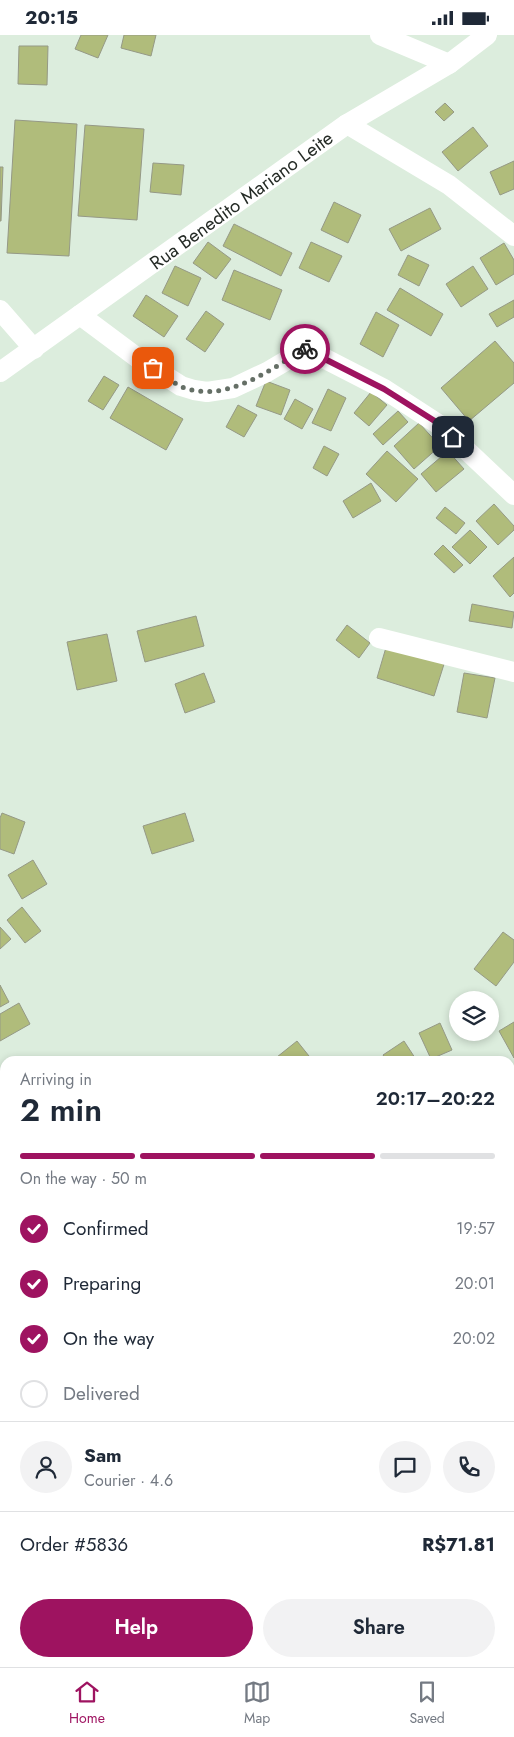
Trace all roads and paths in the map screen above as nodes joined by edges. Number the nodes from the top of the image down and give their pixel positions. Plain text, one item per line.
1 (380, 35) edge
2 (487, 35) edge
3 (449, 64) junction
4 (347, 124) junction
5 (514, 236) edge
6 (0, 310) edge
7 (80, 315) junction
8 (34, 349) junction
9 (0, 372) edge
10 (514, 495) edge
11 (379, 638) dead end
12 (514, 672) edge

1 - 3 street
2 - 3 street, Rua Benedito Mariano Leite
3 - 4 street, Rua Benedito Mariano Leite
4 - 5 street
4 - 7 street, Rua Benedito Mariano Leite
6 - 8 street
7 - 8 street, Rua Benedito Mariano Leite
7 - 10 street
8 - 9 street, Rua Benedito Mariano Leite
11 - 12 street

